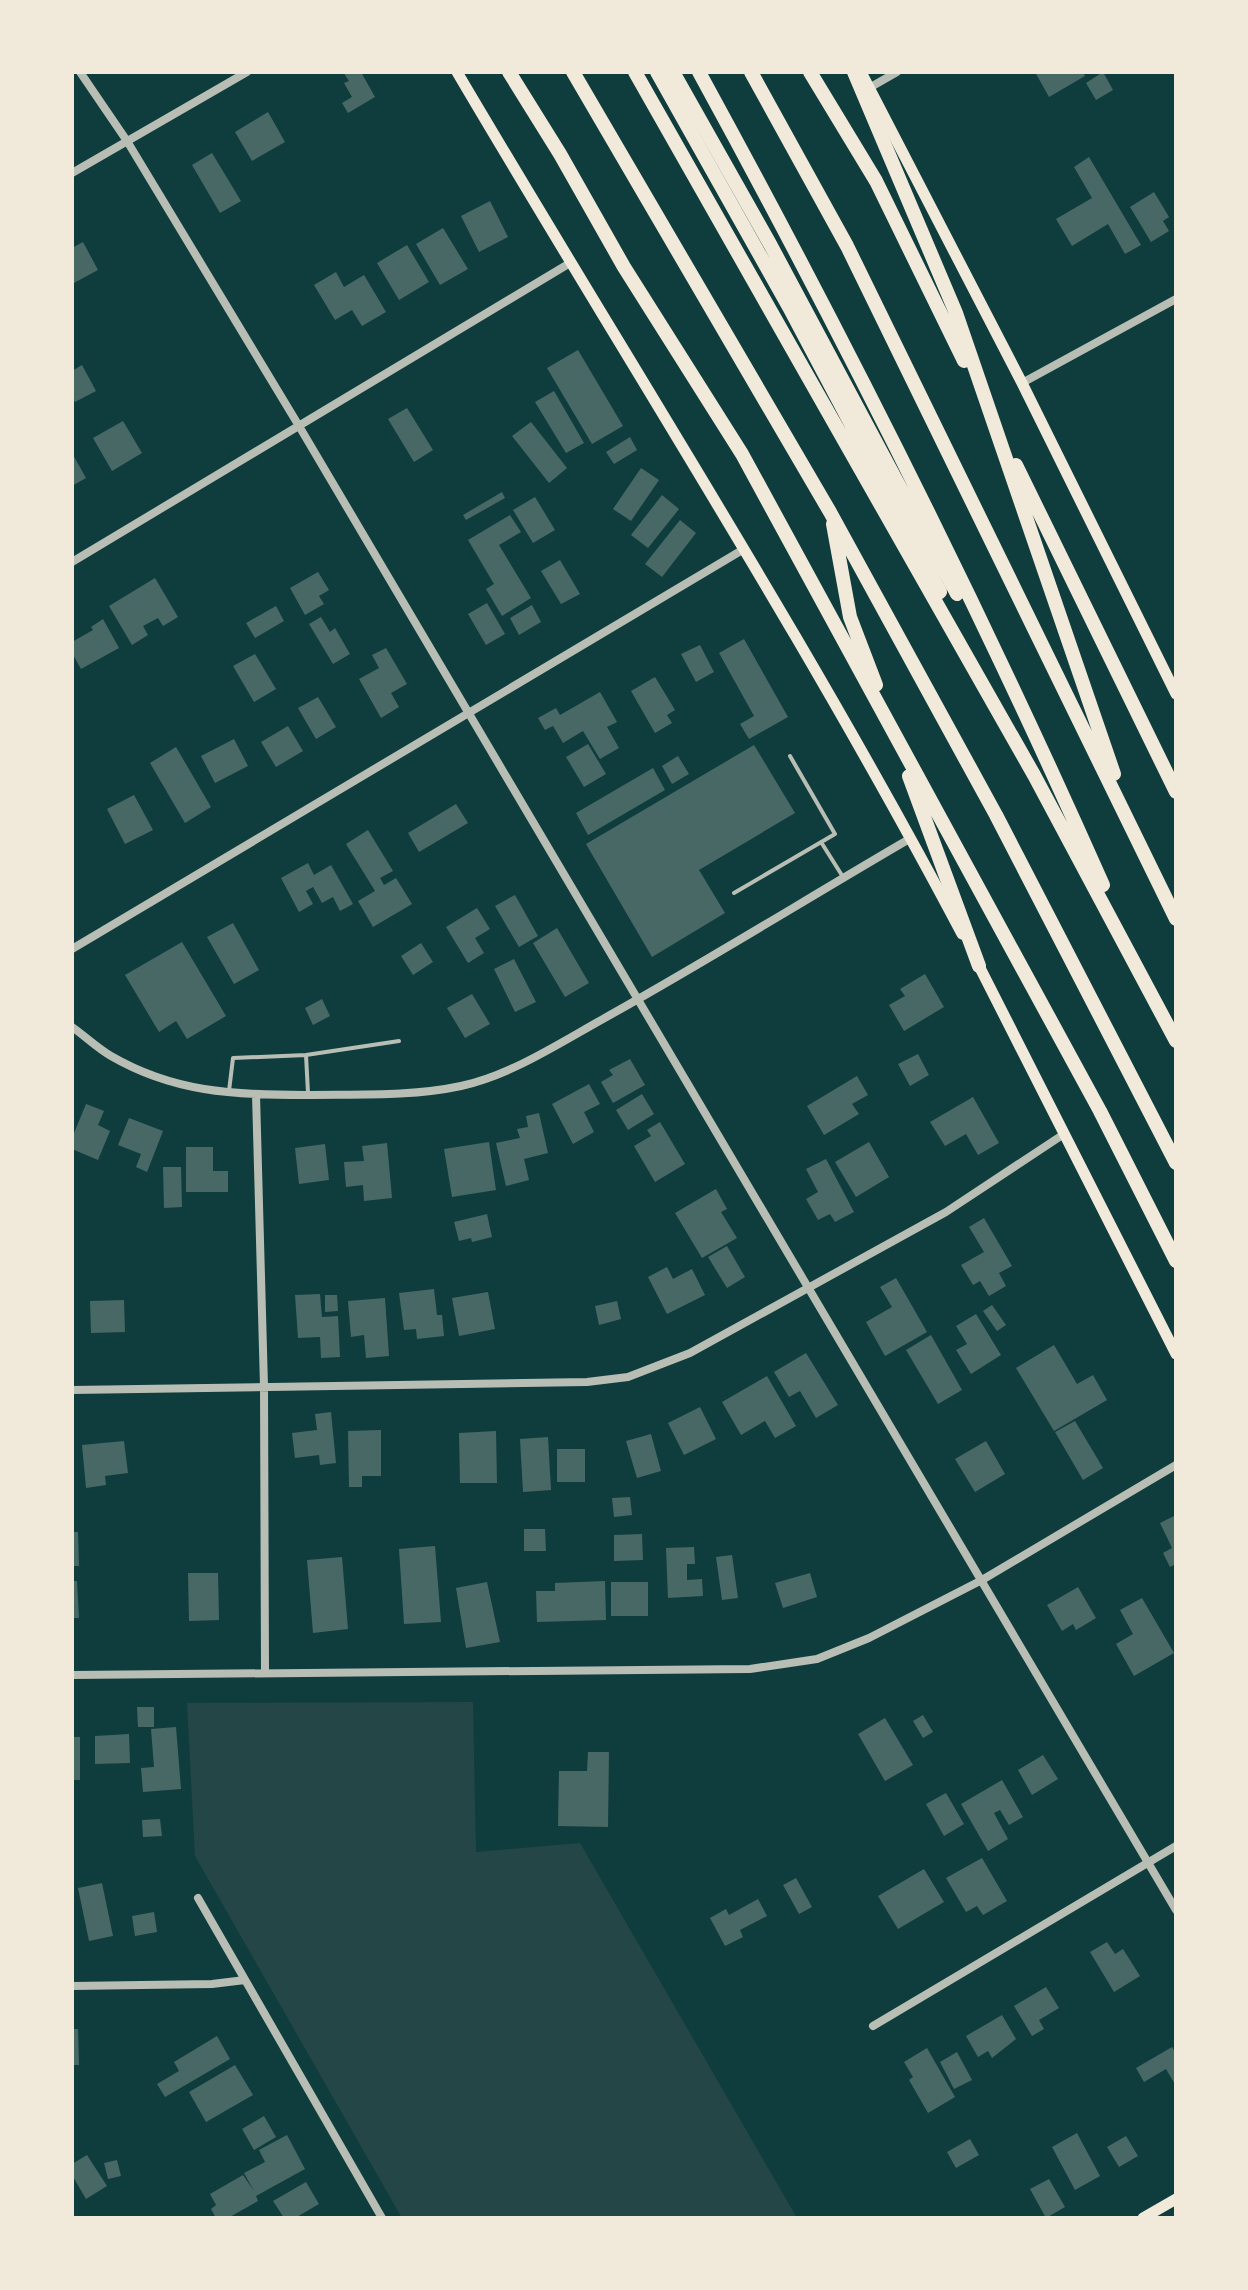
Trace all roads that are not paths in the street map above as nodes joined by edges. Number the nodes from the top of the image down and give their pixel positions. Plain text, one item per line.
1 (80, 72) edge
2 (247, 72) edge
3 (457, 72) edge
4 (509, 72) edge
5 (573, 72) edge
6 (635, 72) edge
7 (657, 72) edge
8 (673, 72) edge
9 (699, 72) edge
10 (751, 72) edge
11 (810, 72) edge
12 (854, 72) edge
13 (861, 72) edge
14 (897, 72) edge
15 (869, 88) junction
16 (127, 141) junction
17 (72, 173) edge
18 (570, 263) junction
19 (1176, 299) edge
20 (1022, 383) junction
21 (299, 426) junction
22 (830, 512) junction
23 (744, 549) junction
24 (72, 562) edge
25 (1175, 688) edge
26 (470, 713) junction
27 (1024, 713) junction
28 (790, 756) dead end
29 (1034, 775) junction
30 (1176, 792) edge
31 (1134, 832) junction
32 (911, 838) junction
33 (821, 842) junction
34 (843, 877) junction
35 (734, 893) dead end
36 (1176, 919) edge
37 (72, 949) edge
38 (979, 966) junction
39 (1149, 988) junction
40 (638, 1000) junction
41 (72, 1027) edge
42 (399, 1041) dead end
43 (1176, 1041) edge
44 (306, 1055) junction
45 (228, 1093) junction
46 (256, 1095) junction
47 (308, 1095) junction
48 (1064, 1134) junction
49 (1176, 1163) edge
50 (1176, 1261) edge
51 (809, 1288) junction
52 (1176, 1354) edge
53 (264, 1386) junction
54 (72, 1390) edge
55 (1176, 1465) edge
56 (982, 1580) junction
57 (265, 1672) junction
58 (72, 1675) edge
59 (1176, 1846) edge
60 (1149, 1862) junction
61 (198, 1898) dead end
62 (1176, 1910) edge
63 (245, 1980) junction
64 (72, 1986) edge
65 (873, 2026) dead end
66 (1176, 2199) edge
67 (382, 2218) edge
68 (1143, 2218) edge

1 - 16 street
2 - 16 street
3 - 18 main road
4 - 50 highway
5 - 22 highway
6 - 29 highway
7 - 29 highway
8 - 27 highway
9 - 27 highway
10 - 31 highway
11 - 30 highway
12 - 31 highway
13 - 15 main road
14 - 15 street
15 - 20 main road
16 - 17 street
16 - 21 street
18 - 21 street
18 - 23 main road
19 - 20 street
20 - 25 main road
21 - 24 street
21 - 26 street
22 - 38 highway
22 - 49 highway
23 - 26 street
23 - 32 main road
26 - 37 street
26 - 40 street
27 - 39 highway
28 - 33 lane
29 - 39 highway
31 - 36 highway
32 - 34 street
32 - 38 main road
33 - 34 lane
33 - 35 lane
34 - 40 street
38 - 48 main road
39 - 43 highway
40 - 47 street
40 - 51 street
41 - 45 street
42 - 44 lane
44 - 45 lane
44 - 47 lane
45 - 46 street
46 - 47 street
46 - 53 street
48 - 51 street
48 - 52 main road
51 - 53 street
51 - 56 street
53 - 54 street
53 - 57 street
55 - 56 street
56 - 57 street
56 - 60 street
57 - 58 street
59 - 60 street
60 - 62 street
60 - 65 street
61 - 63 street
63 - 64 street
63 - 67 street
66 - 68 main road

